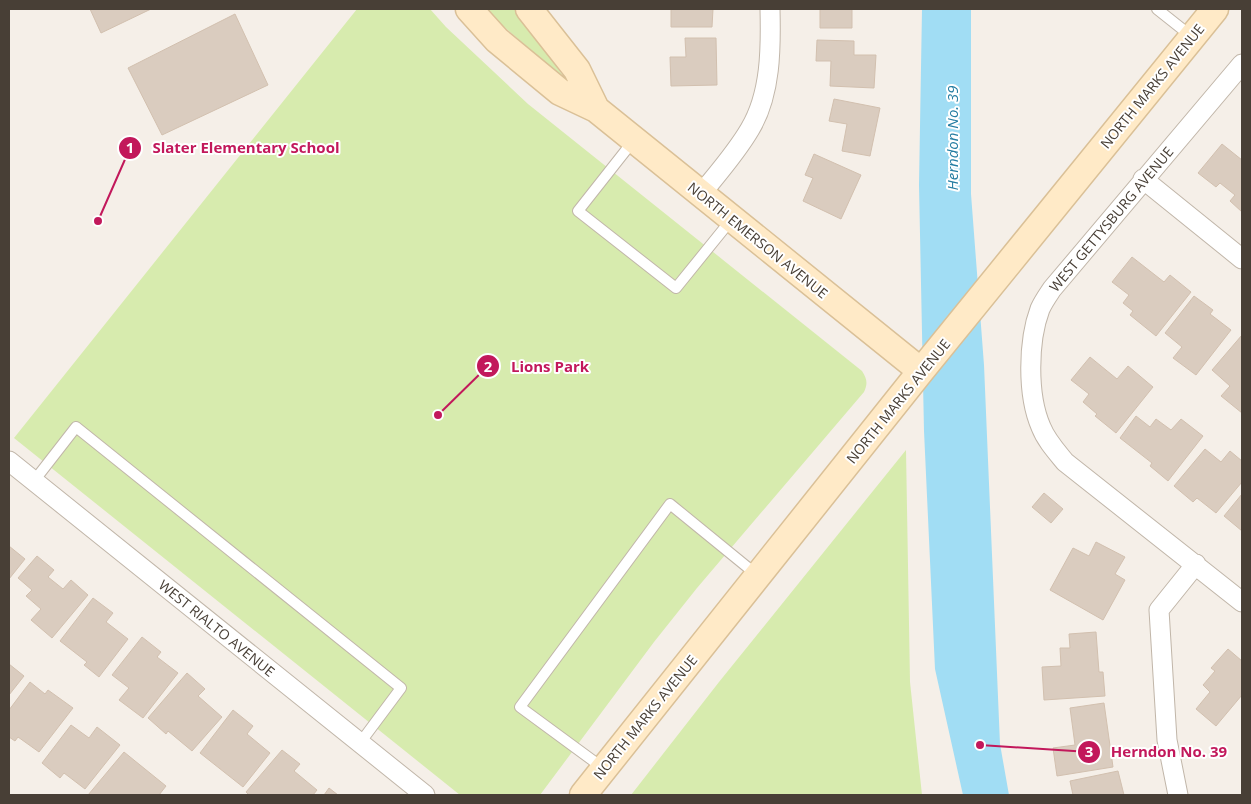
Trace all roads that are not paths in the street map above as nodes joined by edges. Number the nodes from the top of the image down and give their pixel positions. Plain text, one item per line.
1 (469, 9) edge
2 (529, 9) edge
3 (770, 9) edge
4 (1157, 9) edge
5 (1215, 9) edge
6 (1192, 37) junction
7 (1242, 64) edge
8 (596, 109) junction
9 (634, 139) junction
10 (1143, 179) junction
11 (701, 194) junction
12 (732, 219) junction
13 (1242, 259) edge
14 (921, 371) junction
15 (9, 461) edge
16 (34, 481) junction
17 (1196, 564) junction
18 (758, 575) junction
19 (1242, 602) edge
20 (360, 743) junction
21 (604, 769) junction
22 (425, 795) edge
23 (583, 795) edge
24 (1178, 795) edge

1 - 8 main road, NORTH EMERSON AVENUE
2 - 8 main road, NORTH EMERSON AVENUE
3 - 11 street
4 - 6 lane
5 - 6 main road, NORTH MARKS AVENUE
6 - 14 main road, NORTH MARKS AVENUE
7 - 10 street, WEST GETTYSBURG AVENUE
8 - 9 main road, NORTH EMERSON AVENUE
9 - 11 main road, NORTH EMERSON AVENUE
9 - 12 lane
10 - 13 street
10 - 17 street, WEST GETTYSBURG AVENUE
11 - 12 main road, NORTH EMERSON AVENUE
12 - 14 main road, NORTH EMERSON AVENUE
14 - 18 main road, NORTH MARKS AVENUE
15 - 16 street, WEST RIALTO AVENUE
16 - 20 street, WEST RIALTO AVENUE
16 - 20 lane
17 - 19 street, WEST GETTYSBURG AVENUE
17 - 24 street
18 - 21 main road, NORTH MARKS AVENUE
18 - 21 lane
20 - 22 street, WEST RIALTO AVENUE
21 - 23 main road, NORTH MARKS AVENUE

